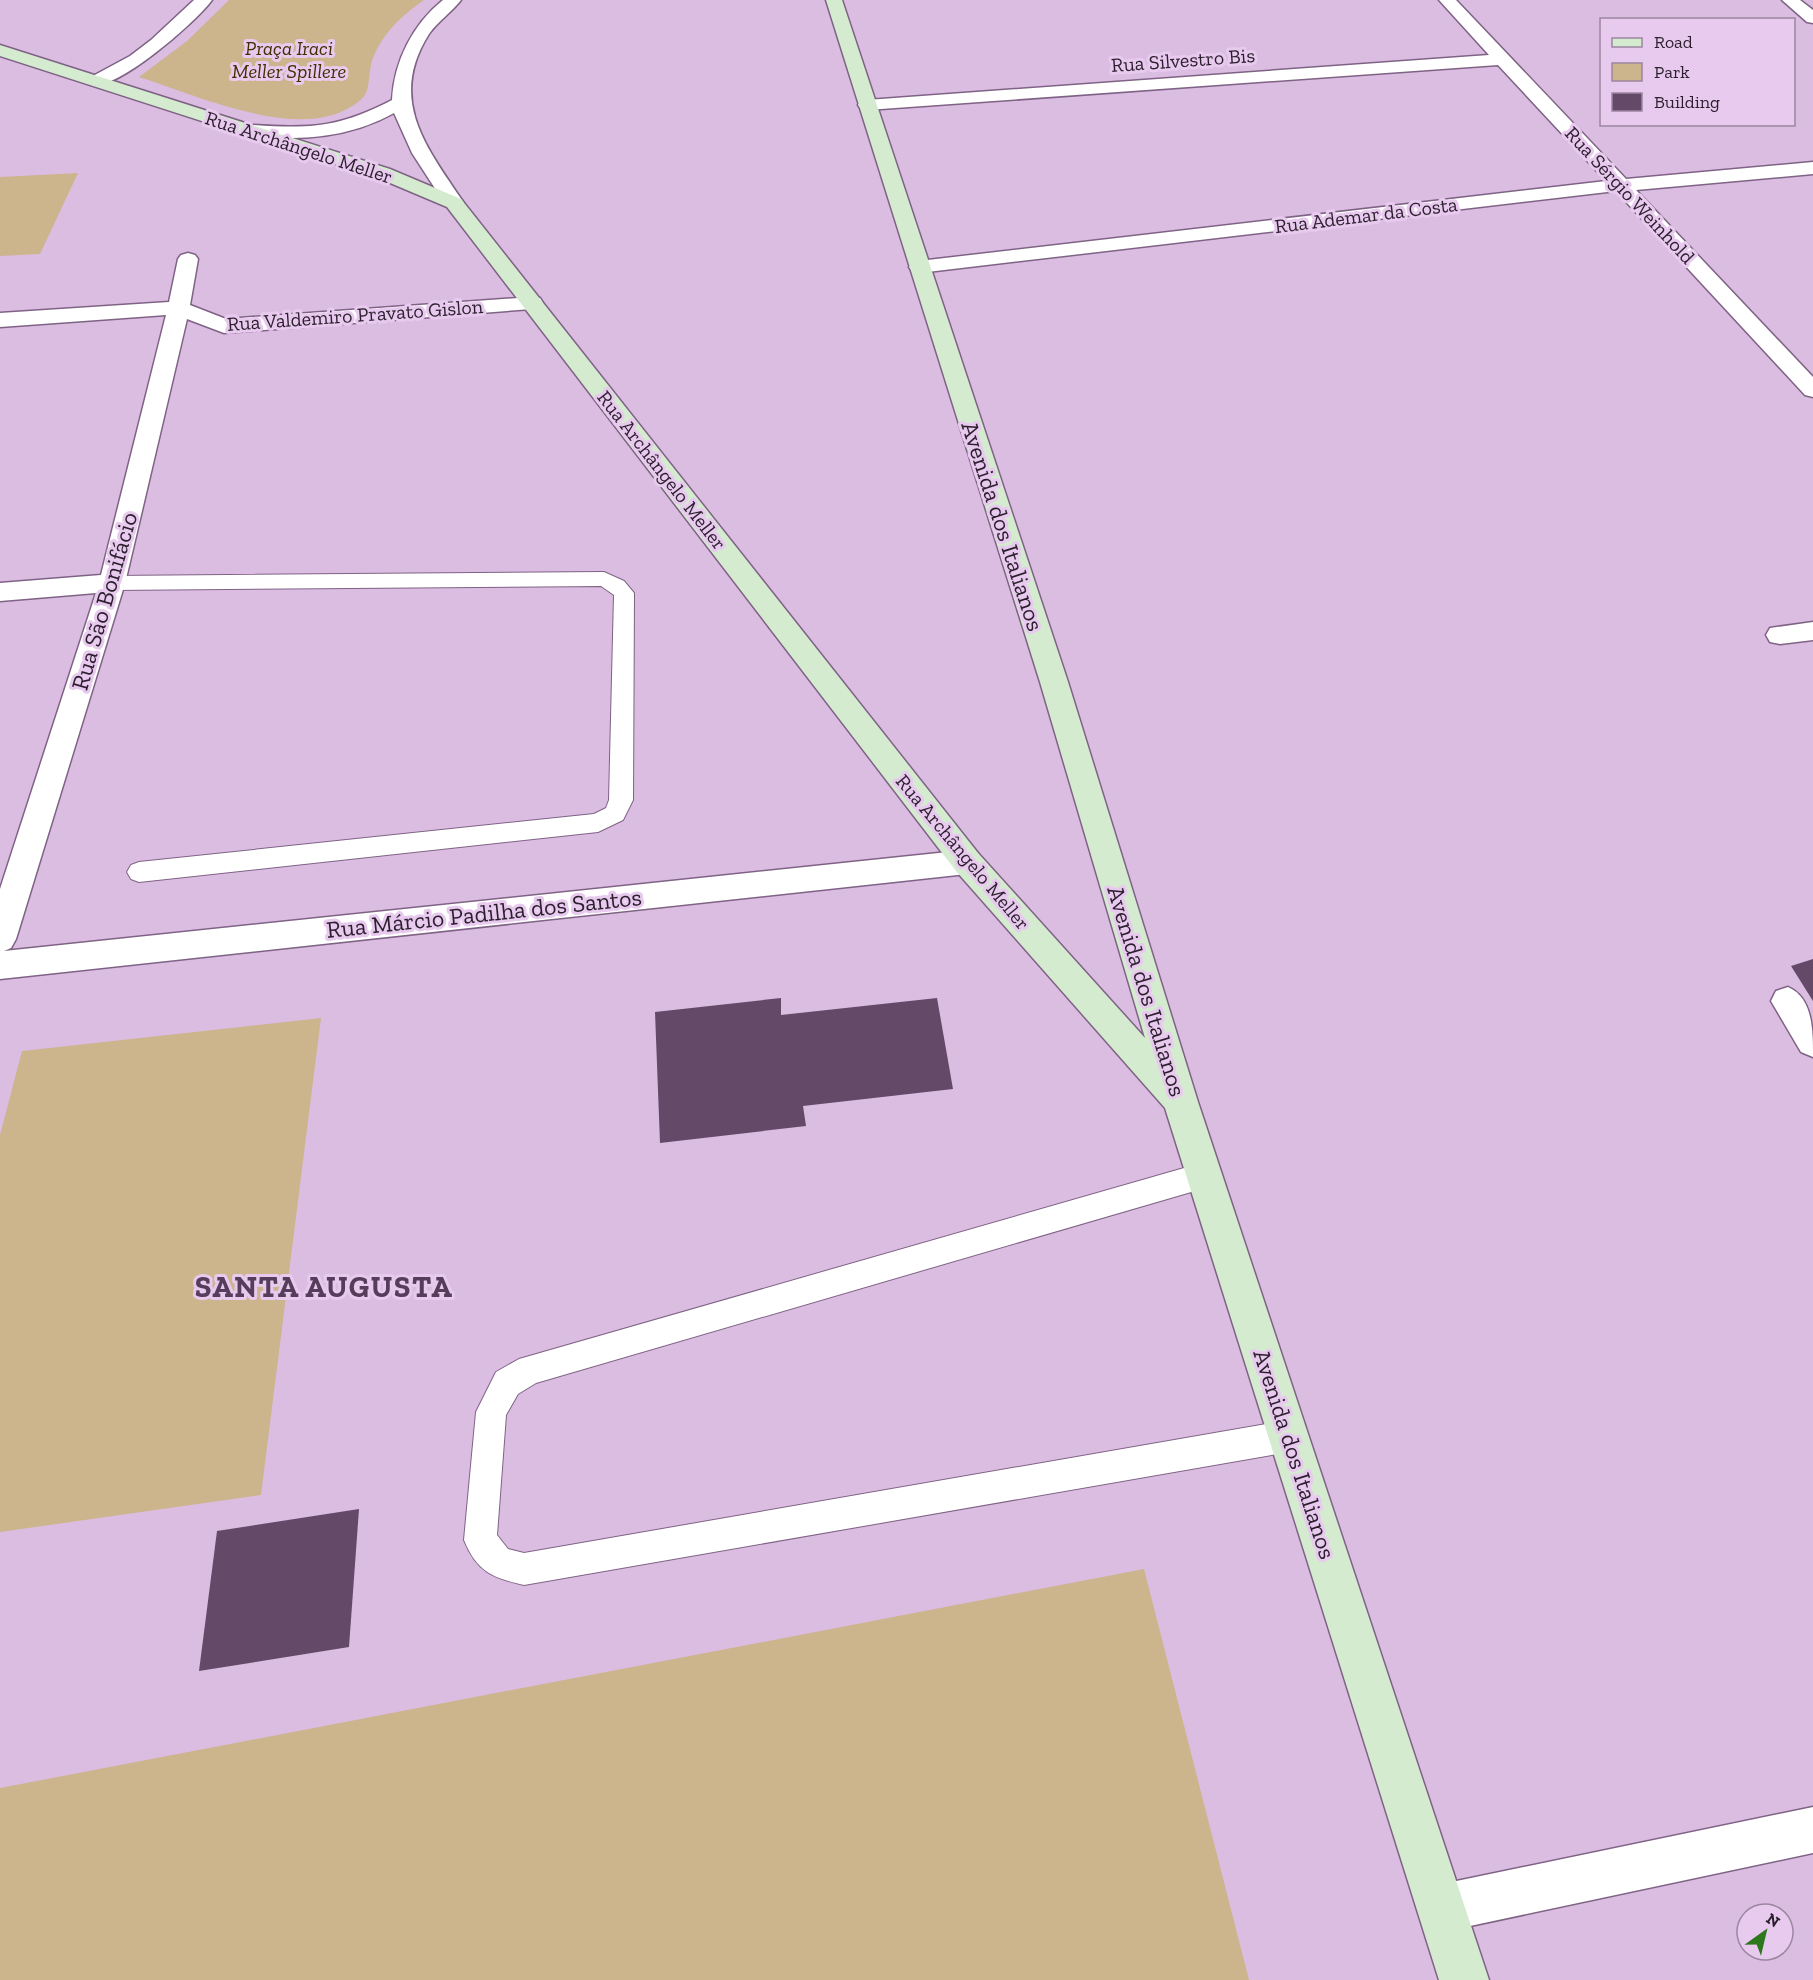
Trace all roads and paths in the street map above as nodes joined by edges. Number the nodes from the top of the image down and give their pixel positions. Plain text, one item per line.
1 (204, 0) edge
2 (453, 0) edge
3 (834, 0) edge
4 (1447, 0) edge
5 (1790, 0) edge
6 (1813, 18) edge
7 (1, 52) edge
8 (1503, 59) junction
9 (97, 81) junction
10 (401, 102) junction
11 (867, 105) junction
12 (254, 131) junction
13 (1813, 168) edge
14 (1621, 185) junction
15 (454, 203) junction
16 (188, 259) dead end
17 (919, 267) junction
18 (532, 303) junction
19 (179, 308) junction
20 (0, 320) edge
21 (1813, 390) edge
22 (112, 583) junction
23 (0, 592) edge
24 (1813, 631) edge
25 (1780, 635) dead end
26 (968, 862) junction
27 (140, 872) dead end
28 (0, 939) edge
29 (0, 964) edge
30 (1788, 1001) dead end
31 (1813, 1042) edge
32 (1181, 1102) junction
33 (1205, 1175) junction
34 (1289, 1436) junction
35 (1813, 1830) edge
36 (1442, 1908) junction
37 (1464, 1980) edge

1 - 9 street
2 - 10 street
3 - 11 main road, Avenida dos Italianos
4 - 8 street, Rua Sérgio Weinhold
5 - 6 street
7 - 9 main road, Rua Archângelo Meller
8 - 11 street, Rua Silvestro Bis
8 - 14 street, Rua Sérgio Weinhold
9 - 12 main road, Rua Archângelo Meller
10 - 12 street
10 - 15 street
11 - 17 main road, Avenida dos Italianos
12 - 15 main road, Rua Archângelo Meller
13 - 14 street, Rua Ademar da Costa
14 - 17 street, Rua Ademar da Costa
14 - 21 street, Rua Sérgio Weinhold
15 - 18 main road, Rua Archângelo Meller
16 - 19 street, Rua São Bonifácio
17 - 32 main road, Avenida dos Italianos
18 - 19 street, Rua Valdemiro Pravato Gislon
18 - 26 main road, Rua Archângelo Meller
19 - 20 street, Rua Valdemiro Pravato Gislon
19 - 22 street, Rua São Bonifácio
22 - 23 street
22 - 27 lane
22 - 28 street, Rua São Bonifácio
24 - 25 street
26 - 29 street, Rua Márcio Padilha dos Santos
26 - 32 main road, Rua Archângelo Meller
30 - 31 street
32 - 33 main road, Avenida dos Italianos
33 - 34 main road, Avenida dos Italianos
33 - 34 lane
34 - 36 main road, Avenida dos Italianos
35 - 36 street
36 - 37 main road, Avenida dos Italianos

